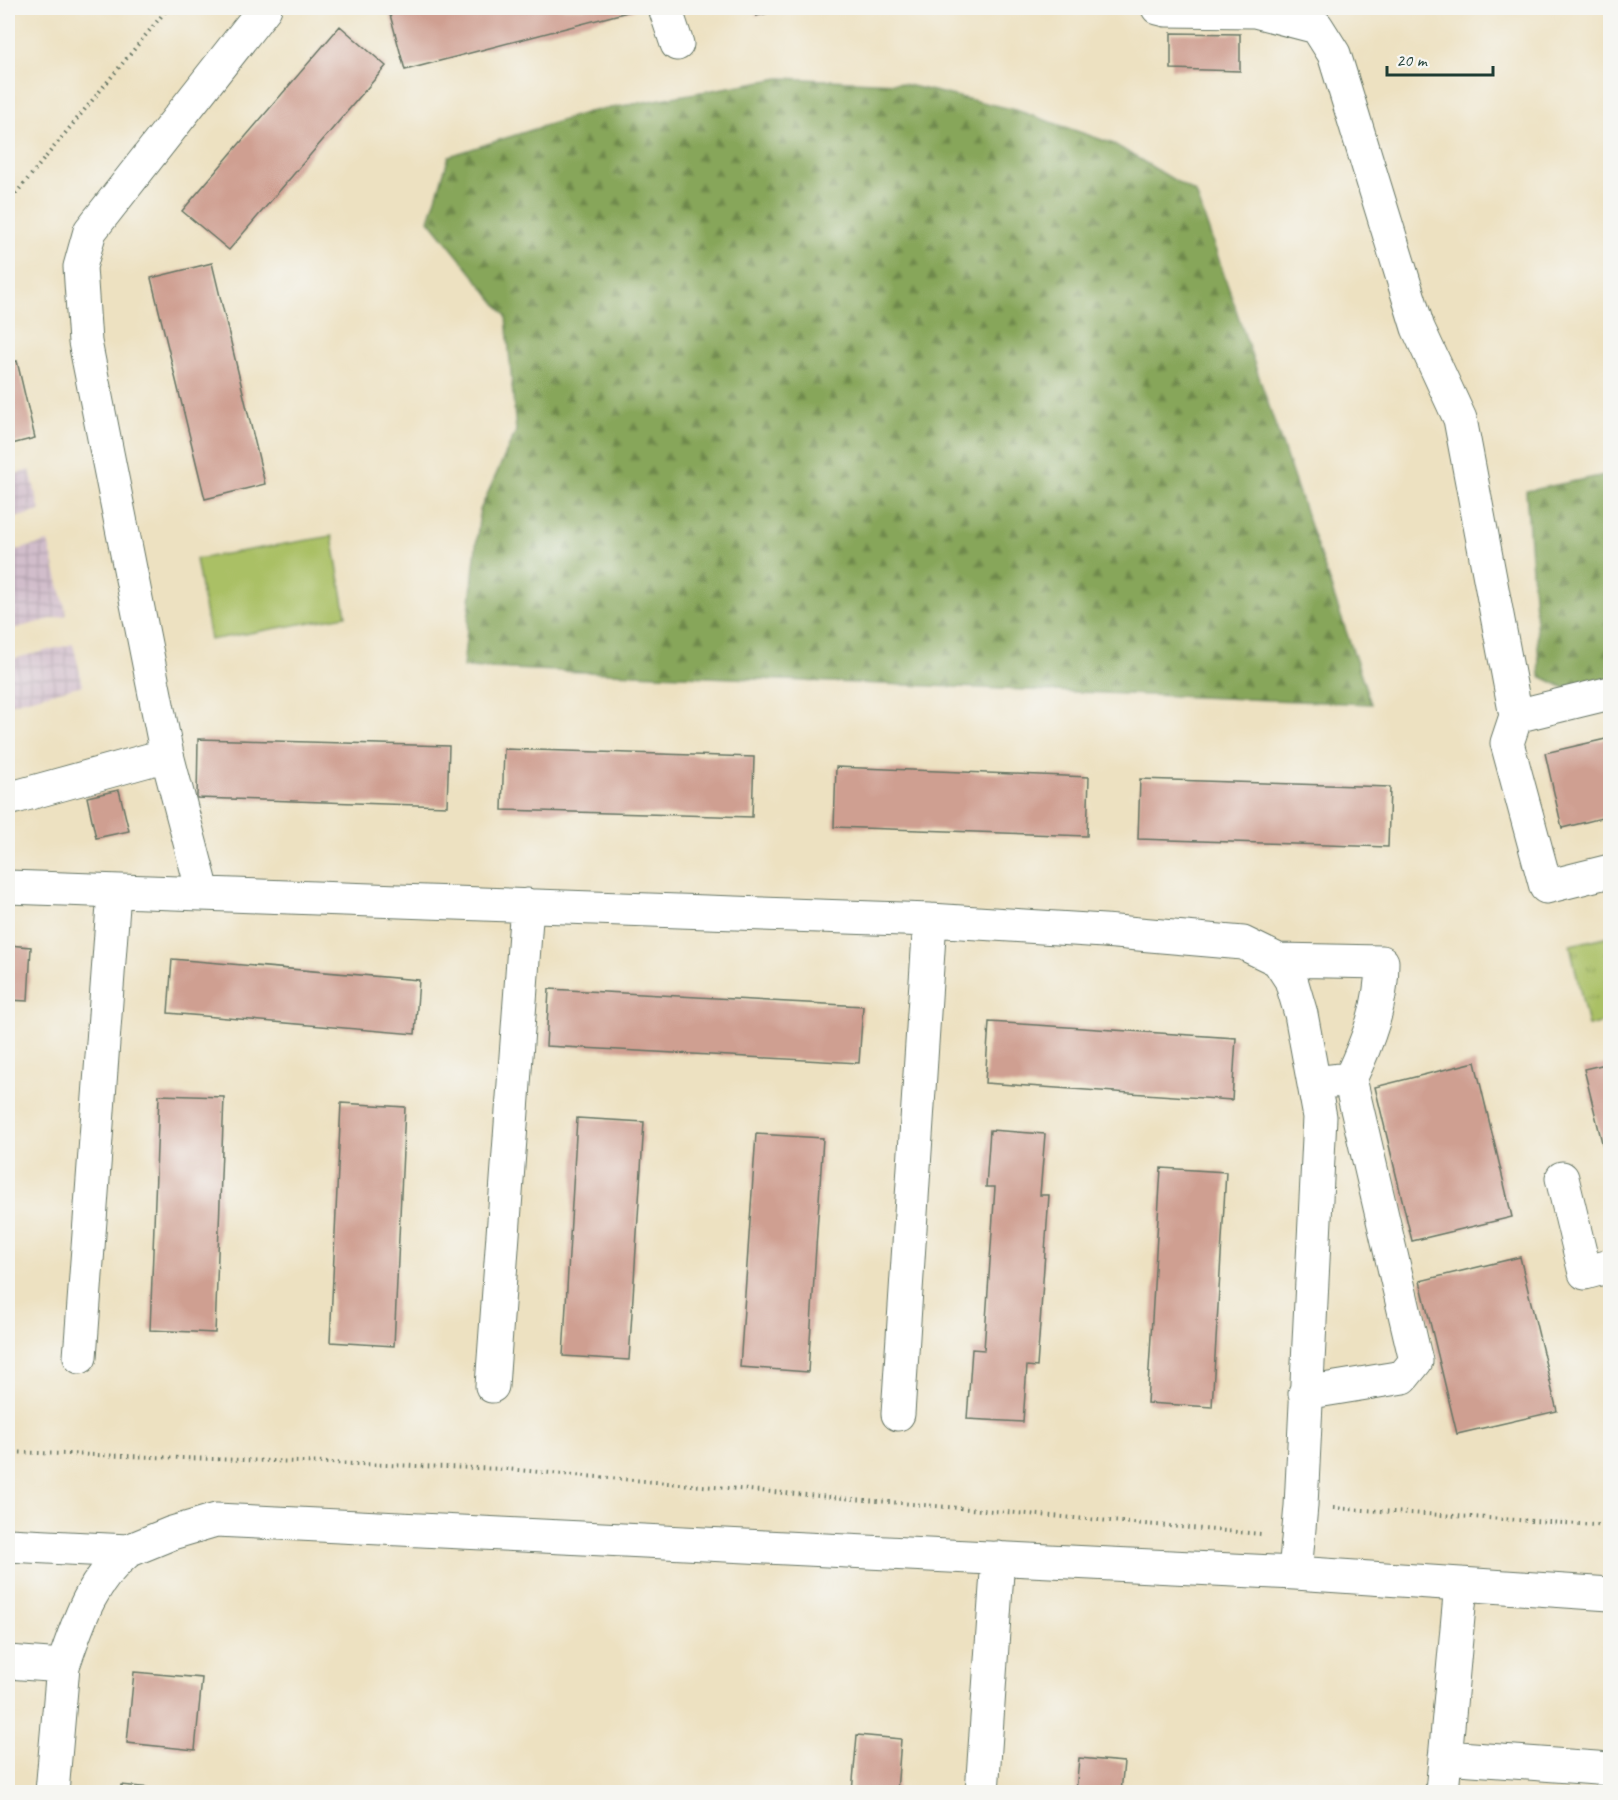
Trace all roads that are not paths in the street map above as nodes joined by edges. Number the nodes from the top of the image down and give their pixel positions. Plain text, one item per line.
1 (265, 8) edge
2 (665, 8) edge
3 (1158, 8) edge
4 (1259, 9) edge
5 (677, 44) dead end
6 (1611, 693) edge
7 (1516, 716) junction
8 (167, 755) junction
9 (8, 799) edge
10 (1611, 871) edge
11 (8, 887) edge
12 (114, 892) junction
13 (203, 892) junction
14 (527, 905) junction
15 (930, 920) junction
16 (1278, 960) junction
17 (1350, 1079) junction
18 (1314, 1083) junction
19 (1562, 1178) dead end
20 (1611, 1266) edge
21 (80, 1357) dead end
22 (492, 1386) dead end
23 (1305, 1393) junction
24 (898, 1414) dead end
25 (8, 1545) edge
26 (128, 1551) junction
27 (998, 1558) junction
28 (1295, 1573) junction
29 (1461, 1584) junction
30 (1611, 1594) edge
31 (8, 1662) edge
32 (63, 1666) junction
33 (1445, 1757) junction
34 (1611, 1769) edge
35 (52, 1792) edge
36 (982, 1792) edge
37 (1442, 1792) edge

1 - 8 street
2 - 5 street
3 - 4 street
4 - 7 street
6 - 7 street
7 - 10 street
8 - 9 street
8 - 13 street
11 - 12 street
12 - 13 street
12 - 21 street
13 - 14 street
14 - 15 street
14 - 22 street
15 - 16 street
15 - 24 street
16 - 17 street
16 - 18 street
17 - 18 street
17 - 23 street
18 - 23 street
19 - 20 street
23 - 28 street
25 - 26 street
26 - 27 street
26 - 32 street
27 - 28 street
27 - 36 street
28 - 29 street
29 - 30 street
29 - 33 street
31 - 32 street
32 - 35 street
33 - 34 street
33 - 37 street

